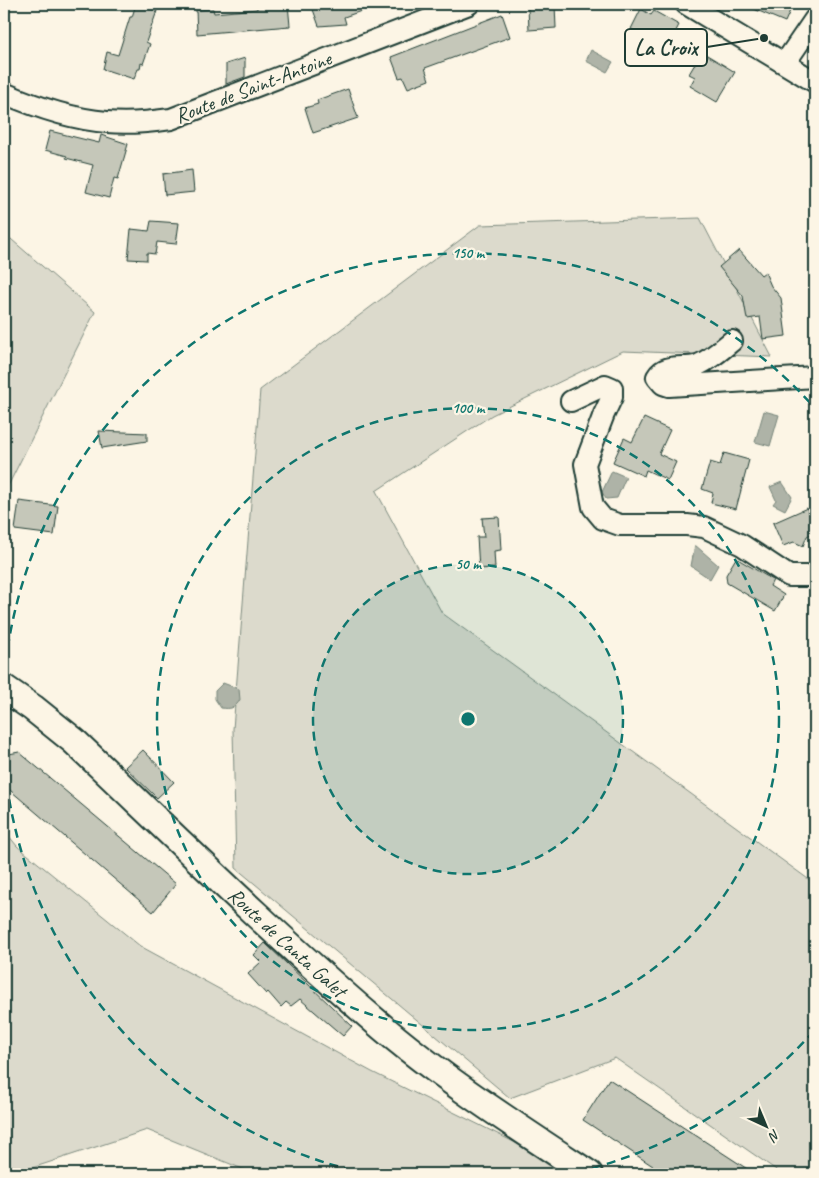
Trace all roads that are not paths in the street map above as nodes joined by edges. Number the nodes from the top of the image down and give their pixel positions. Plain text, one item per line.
1 (469, 4) edge
2 (686, 4) edge
3 (815, 19) edge
4 (784, 63) junction
5 (815, 82) edge
6 (4, 93) edge
7 (732, 341) dead end
8 (815, 377) edge
9 (571, 401) dead end
10 (815, 576) edge
11 (4, 688) edge
12 (589, 1174) edge

1 - 6 street, Route de Saint-Antoine
2 - 4 street
3 - 4 street
4 - 5 street
7 - 8 street
9 - 10 street
11 - 12 main road, Route de Canta Galet

